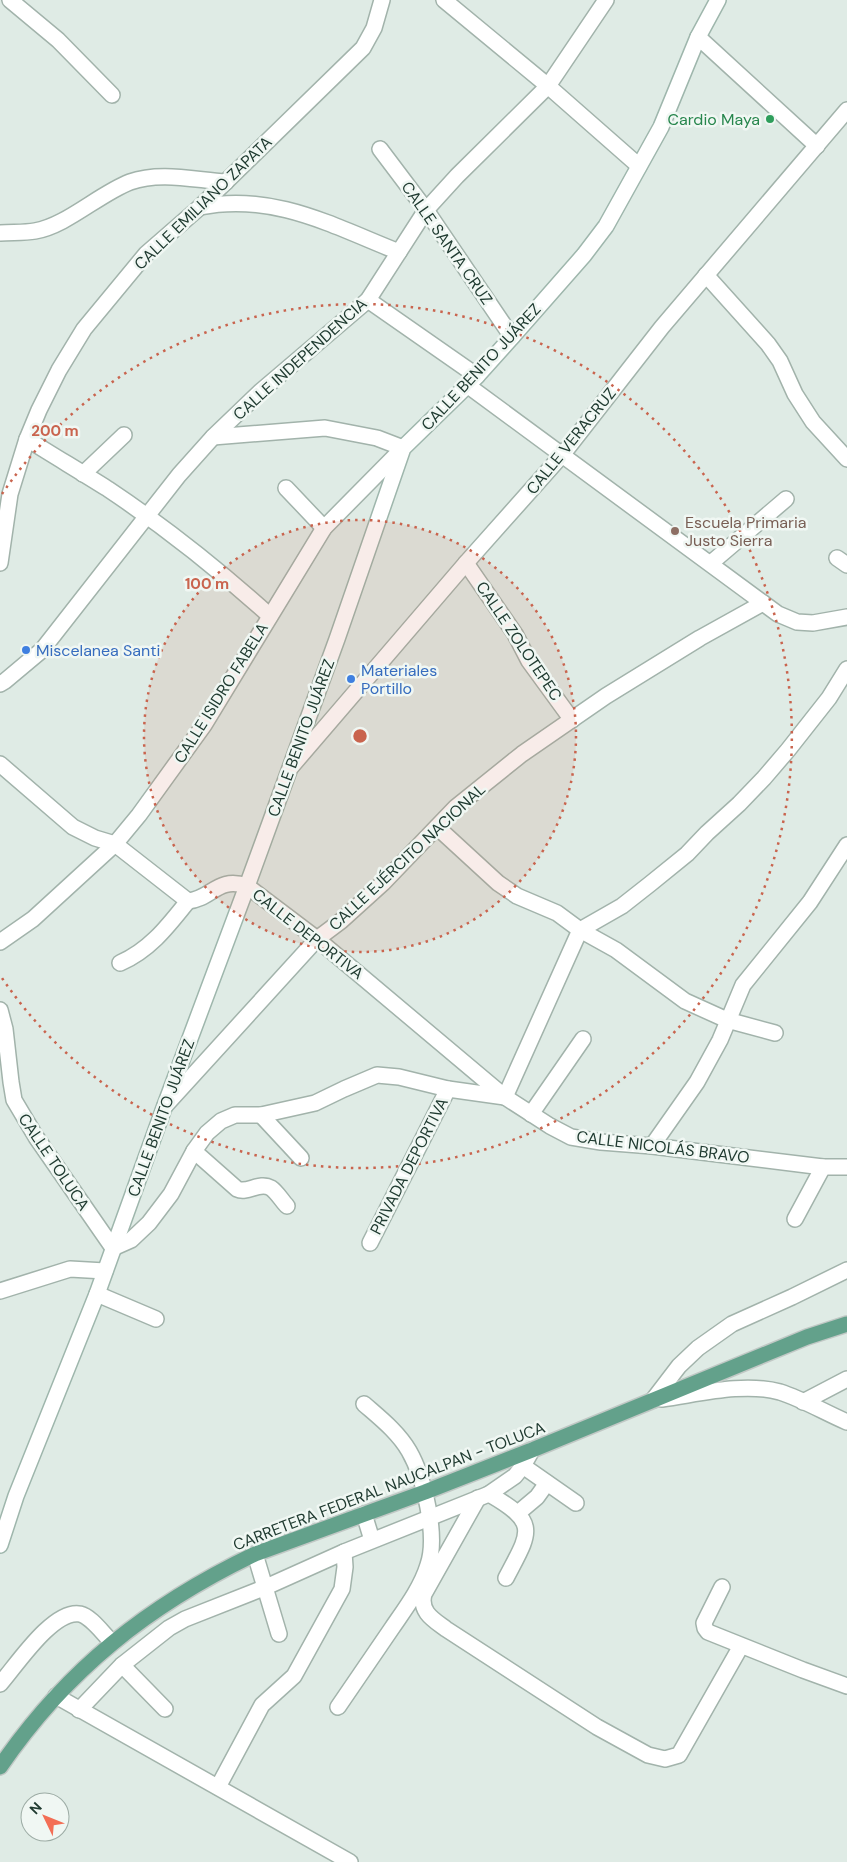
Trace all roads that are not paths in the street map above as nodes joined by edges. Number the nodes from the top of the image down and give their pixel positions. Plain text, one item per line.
1 (10, 0) edge
2 (382, 0) edge
3 (444, 0) edge
4 (606, 0) edge
5 (718, 0) edge
6 (698, 37) junction
7 (548, 86) junction
8 (112, 96) dead end
9 (847, 110) edge
10 (817, 146) junction
11 (380, 149) dead end
12 (639, 166) junction
13 (226, 182) junction
14 (200, 207) junction
15 (426, 210) junction
16 (0, 232) edge
17 (399, 252) junction
18 (706, 275) junction
19 (368, 300) junction
20 (512, 337) junction
21 (472, 380) junction
22 (124, 435) dead end
23 (214, 436) junction
24 (27, 440) junction
25 (404, 448) junction
26 (563, 454) junction
27 (847, 459) edge
28 (83, 474) junction
29 (286, 488) dead end
30 (5, 499) edge
31 (786, 499) dead end
32 (146, 517) junction
33 (324, 528) junction
34 (0, 563) edge
35 (466, 563) junction
36 (711, 563) junction
37 (763, 603) junction
38 (270, 616) junction
39 (847, 617) edge
40 (847, 669) edge
41 (0, 684) edge
42 (572, 720) junction
43 (0, 764) edge
44 (290, 768) junction
45 (437, 827) junction
46 (115, 844) junction
47 (847, 845) edge
48 (247, 886) junction
49 (188, 901) junction
50 (580, 930) junction
51 (317, 939) junction
52 (0, 942) edge
53 (120, 963) dead end
54 (0, 1010) edge
55 (727, 1020) junction
56 (2, 1030) edge
57 (775, 1033) dead end
58 (583, 1039) dead end
59 (448, 1089) junction
60 (505, 1096) junction
61 (164, 1108) junction
62 (531, 1114) junction
63 (262, 1115) junction
64 (652, 1146) junction
65 (194, 1151) junction
66 (301, 1158) dead end
67 (823, 1167) junction
68 (847, 1167) edge
69 (287, 1206) dead end
70 (795, 1219) dead end
71 (370, 1243) dead end
72 (113, 1248) junction
73 (847, 1270) edge
74 (105, 1271) junction
75 (0, 1291) edge
76 (97, 1294) junction
77 (156, 1319) dead end
78 (847, 1324) edge
79 (847, 1379) edge
80 (654, 1400) junction
81 (803, 1402) junction
82 (364, 1404) dead end
83 (847, 1422) edge
84 (532, 1450) junction
85 (523, 1466) junction
86 (547, 1483) junction
87 (425, 1492) junction
88 (484, 1496) junction
89 (576, 1502) dead end
90 (518, 1513) junction
91 (364, 1514) junction
92 (430, 1516) junction
93 (372, 1540) junction
94 (0, 1545) edge
95 (344, 1552) junction
96 (255, 1554) junction
97 (506, 1578) dead end
98 (266, 1587) junction
99 (722, 1587) dead end
100 (279, 1634) dead end
101 (112, 1642) junction
102 (741, 1646) junction
103 (122, 1664) junction
104 (0, 1684) edge
105 (847, 1686) edge
106 (56, 1696) junction
107 (338, 1707) dead end
108 (165, 1709) dead end
109 (79, 1710) junction
110 (0, 1767) edge
111 (218, 1787) junction
112 (350, 1862) edge

1 - 8 street
2 - 13 street, CALLE EMILIANO ZAPATA
3 - 7 street
4 - 7 street, CALLE INDEPENDENCIA
5 - 6 street, CALLE BENITO JUÁREZ
6 - 10 street
6 - 12 street, CALLE BENITO JUÁREZ
7 - 12 street
7 - 15 street, CALLE INDEPENDENCIA
9 - 10 street, CALLE VERACRUZ
10 - 18 street, CALLE VERACRUZ
11 - 15 street, CALLE SANTA CRUZ
12 - 20 street, CALLE BENITO JUÁREZ
13 - 14 street, CALLE EMILIANO ZAPATA
13 - 16 street
14 - 17 street
14 - 24 street, CALLE EMILIANO ZAPATA
15 - 17 street, CALLE INDEPENDENCIA
15 - 20 street, CALLE SANTA CRUZ
17 - 19 street, CALLE INDEPENDENCIA
18 - 26 street, CALLE VERACRUZ
18 - 27 street
19 - 21 street
19 - 23 street, CALLE INDEPENDENCIA
20 - 21 street, CALLE BENITO JUÁREZ
21 - 25 street, CALLE BENITO JUÁREZ
21 - 26 street
22 - 28 street
23 - 25 street
23 - 32 street, CALLE INDEPENDENCIA
24 - 28 street
24 - 30 street, CALLE EMILIANO ZAPATA
25 - 33 street, CALLE ISIDRO FABELA
25 - 44 street, CALLE BENITO JUÁREZ
26 - 35 street, CALLE VERACRUZ
26 - 36 street
28 - 32 street
29 - 33 street
30 - 34 street, CALLE EMILIANO ZAPATA
31 - 36 street
32 - 38 street
32 - 41 street, CALLE INDEPENDENCIA
33 - 38 street, CALLE ISIDRO FABELA
35 - 42 street, CALLE ZOLOTEPEC
35 - 44 street, CALLE VERACRUZ
36 - 37 street
37 - 39 street
37 - 42 street, CALLE EJÉRCITO NACIONAL
38 - 46 street, CALLE ISIDRO FABELA
40 - 50 street
42 - 45 street, CALLE EJÉRCITO NACIONAL
43 - 46 street
44 - 48 street, CALLE BENITO JUÁREZ
45 - 50 street
45 - 51 street, CALLE EJÉRCITO NACIONAL
46 - 49 street
46 - 52 street, CALLE ISIDRO FABELA
47 - 55 street
48 - 49 street, CALLE DEPORTIVA
48 - 51 street, CALLE DEPORTIVA
48 - 61 street, CALLE BENITO JUÁREZ
49 - 53 street
50 - 55 street
50 - 60 street
51 - 60 street, CALLE DEPORTIVA
51 - 61 street, CALLE EJÉRCITO NACIONAL
54 - 56 street, CALLE TOLUCA
55 - 57 street
55 - 64 street
56 - 72 street, CALLE TOLUCA
58 - 62 street
59 - 60 street, CALLE NICOLÁS BRAVO
59 - 63 street, CALLE NICOLÁS BRAVO
59 - 71 street, PRIVADA DEPORTIVA
60 - 62 street, CALLE NICOLÁS BRAVO
61 - 72 street, CALLE BENITO JUÁREZ
62 - 64 street, CALLE NICOLÁS BRAVO
63 - 65 street, CALLE NICOLÁS BRAVO
63 - 66 street
64 - 67 street, CALLE NICOLÁS BRAVO
65 - 69 street
65 - 72 street, CALLE NICOLÁS BRAVO
67 - 68 street, CALLE NICOLÁS BRAVO
67 - 70 street
72 - 74 street, CALLE BENITO JUÁREZ
73 - 80 street
74 - 75 street
74 - 76 street, CALLE BENITO JUÁREZ
76 - 77 street
76 - 94 street, CALLE BENITO JUÁREZ
78 - 80 main road, CARRETERA FEDERAL NAUCALPAN - TOLUCA
79 - 81 street
80 - 81 street
80 - 84 main road, CARRETERA FEDERAL NAUCALPAN - TOLUCA
81 - 83 street
82 - 87 street
84 - 85 street
84 - 87 main road, CARRETERA FEDERAL NAUCALPAN - TOLUCA
85 - 86 street
85 - 88 street
86 - 89 street
86 - 90 street
87 - 91 main road, CARRETERA FEDERAL NAUCALPAN - TOLUCA
87 - 92 street
88 - 90 street
88 - 92 street
88 - 102 street
90 - 97 street
91 - 93 street
91 - 96 main road, CARRETERA FEDERAL NAUCALPAN - TOLUCA
92 - 93 street
92 - 107 street
93 - 95 street
95 - 98 street
95 - 111 street
96 - 98 street
96 - 101 main road, CARRETERA FEDERAL NAUCALPAN - TOLUCA
98 - 100 street
98 - 103 street
99 - 102 street
101 - 104 street
101 - 106 main road, CARRETERA FEDERAL NAUCALPAN - TOLUCA
102 - 105 street
103 - 108 street
103 - 109 street
106 - 109 street
106 - 110 main road, CARRETERA FEDERAL NAUCALPAN - TOLUCA
109 - 111 street
111 - 112 street

